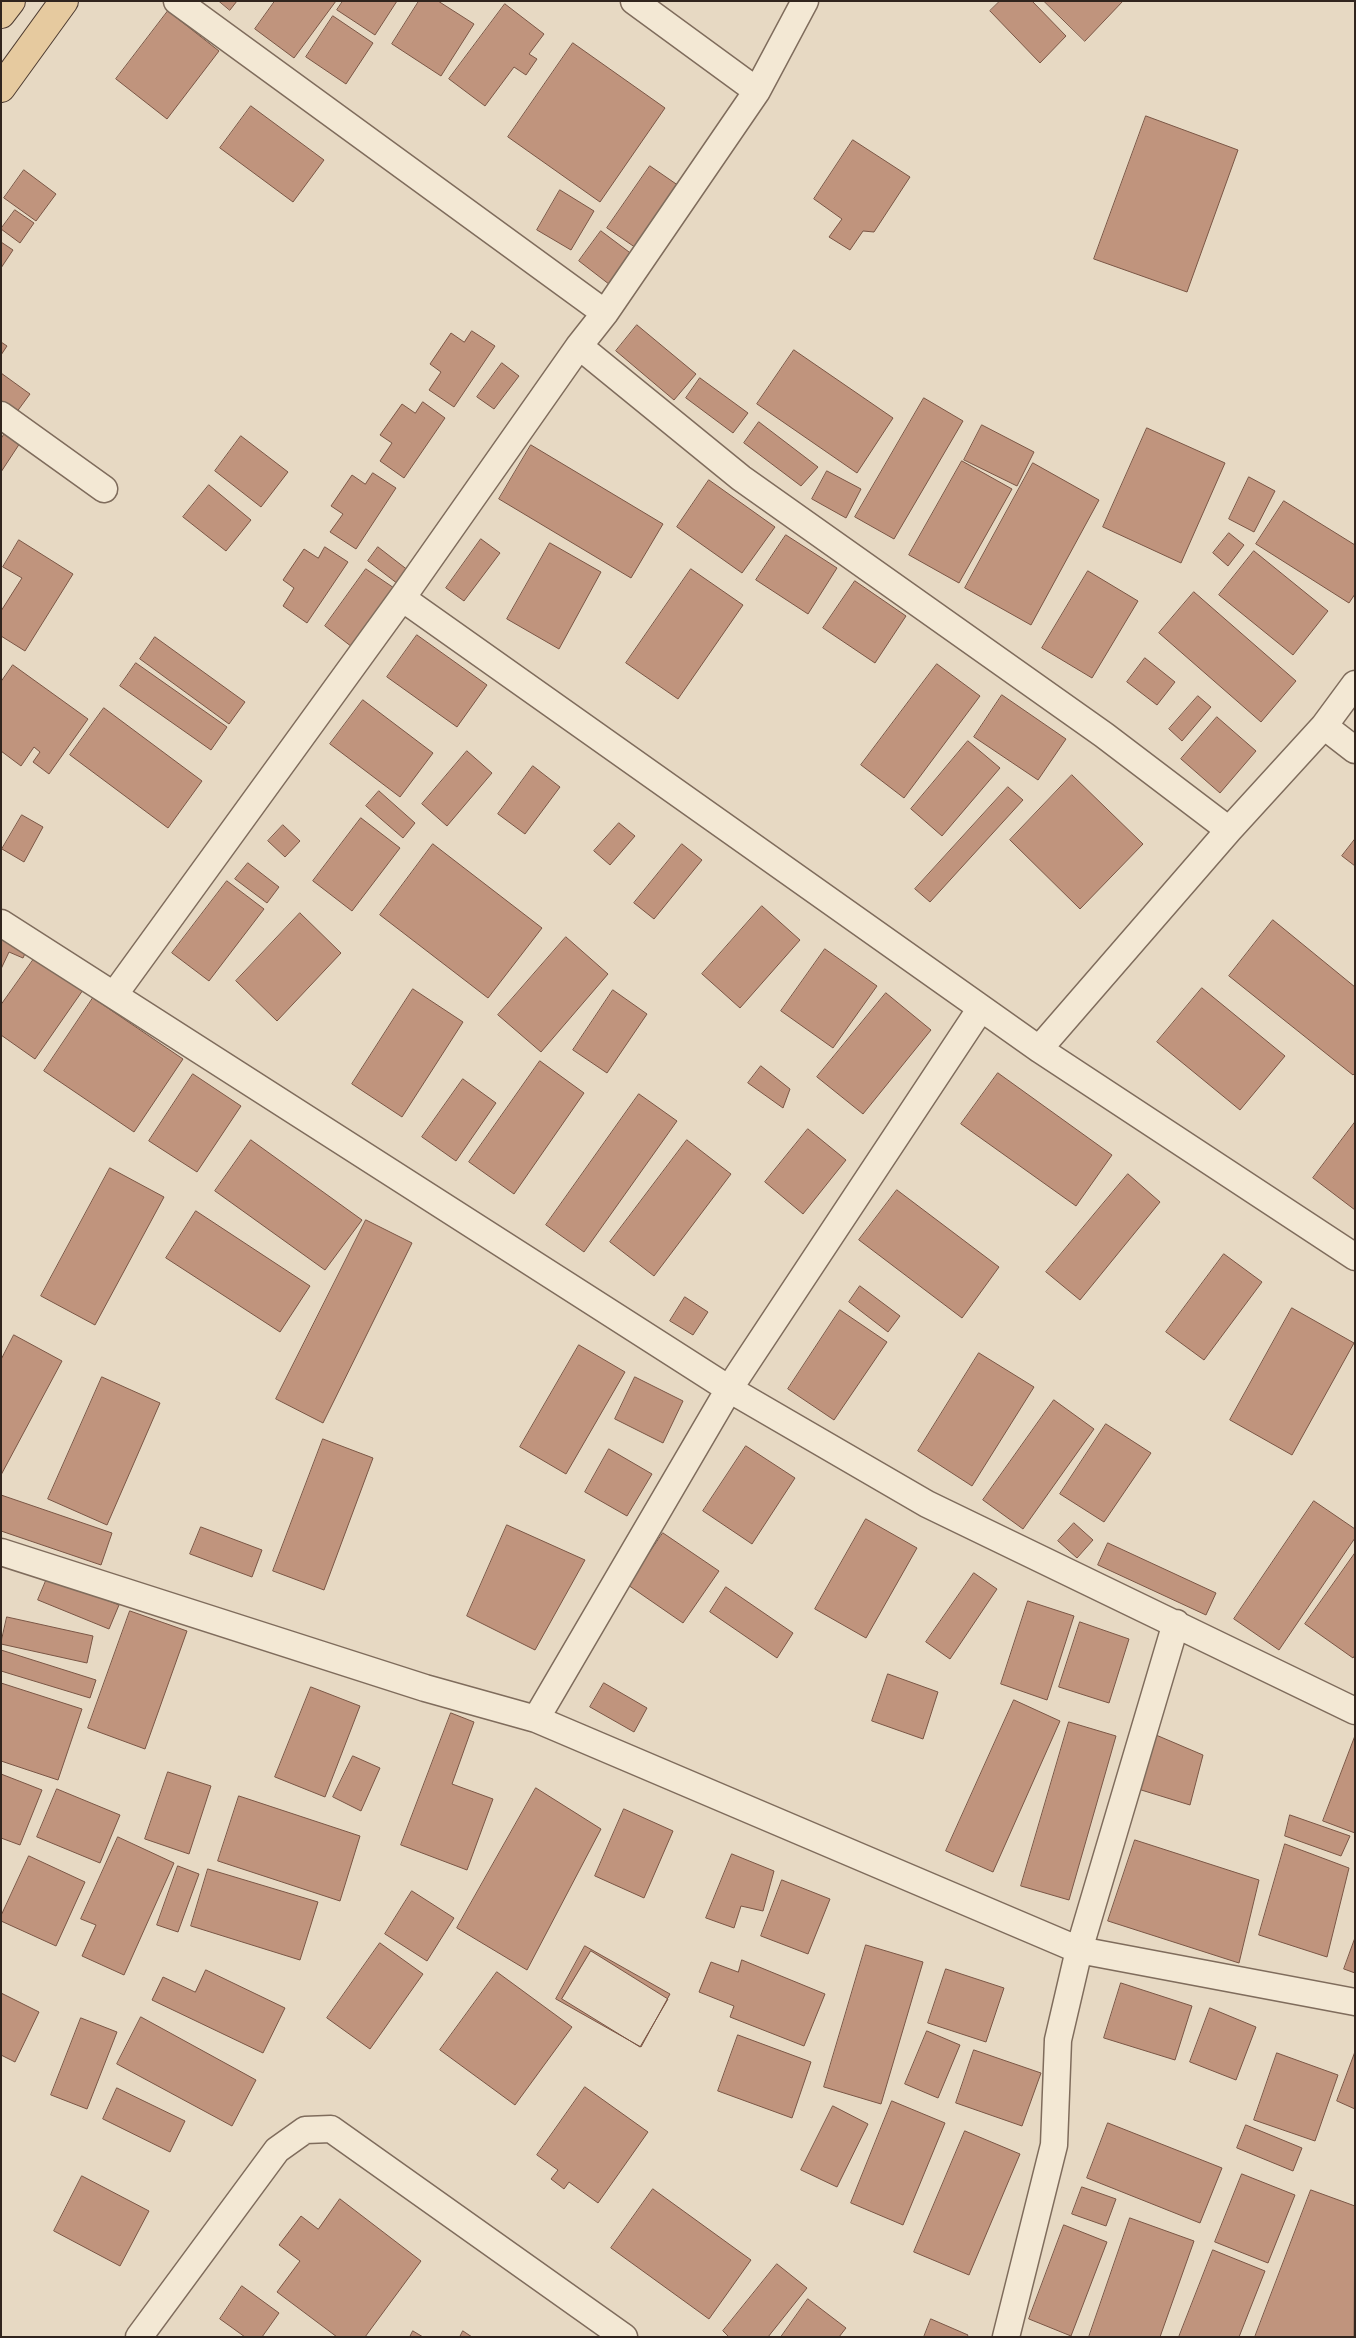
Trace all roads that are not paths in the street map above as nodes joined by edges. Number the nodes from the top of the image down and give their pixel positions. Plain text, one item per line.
1 (11, 1) edge
2 (64, 1) edge
3 (177, 1) edge
4 (634, 1) edge
5 (805, 1) edge
6 (1, 14) edge
7 (1, 88) edge
8 (756, 91) junction
9 (604, 314) junction
10 (579, 346) junction
11 (1, 415) edge
12 (104, 489) dead end
13 (402, 598) junction
14 (1355, 684) edge
15 (1324, 726) junction
16 (1355, 750) edge
17 (1229, 830) junction
18 (1, 923) edge
19 (114, 996) junction
20 (981, 1008) junction
21 (1039, 1048) junction
22 (1355, 1258) edge
23 (729, 1389) junction
24 (1, 1552) edge
25 (1176, 1622) junction
26 (1355, 1711) edge
27 (536, 1719) junction
28 (1079, 1950) junction
29 (1355, 2002) edge
30 (139, 2337) edge
31 (624, 2337) edge
32 (1006, 2337) edge

1 - 6 main road
2 - 7 main road
3 - 9 street
4 - 8 street
5 - 8 street
8 - 9 street
9 - 10 street
10 - 13 street
10 - 17 street
11 - 12 street
13 - 19 street
13 - 20 street
14 - 15 street
15 - 16 street
15 - 17 street
17 - 21 street
18 - 19 street
19 - 23 street
20 - 21 street
20 - 23 street
21 - 22 street
23 - 25 street
23 - 27 street
24 - 27 street
25 - 26 street
25 - 28 street
27 - 28 street
28 - 29 street
28 - 32 street
30 - 31 street

